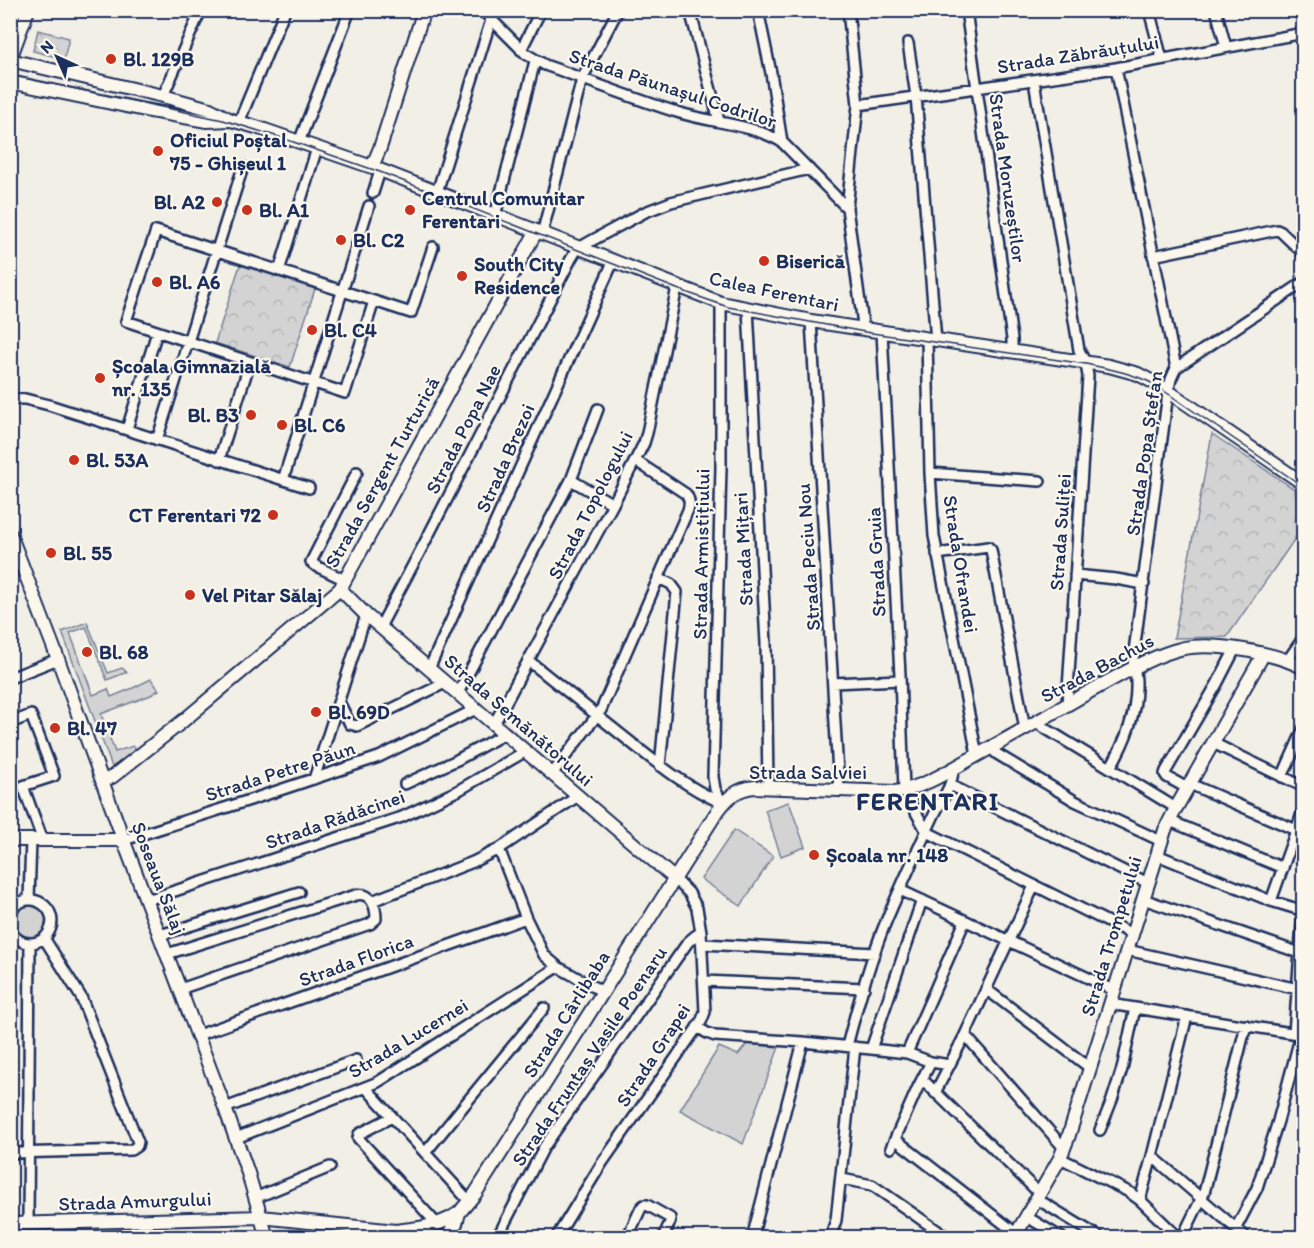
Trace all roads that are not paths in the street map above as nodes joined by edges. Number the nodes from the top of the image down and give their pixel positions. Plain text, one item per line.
1 (28, 10) edge
2 (201, 10) edge
3 (285, 10) edge
4 (350, 10) edge
5 (424, 10) edge
6 (482, 10) edge
7 (541, 10) edge
8 (618, 10) edge
9 (690, 10) edge
10 (758, 10) edge
11 (848, 10) edge
12 (966, 10) edge
13 (1149, 10) edge
14 (1216, 10) edge
15 (491, 20) junction
16 (1304, 33) edge
17 (908, 43) dead end
18 (1226, 47) junction
19 (521, 50) junction
20 (1162, 59) junction
21 (10, 60) edge
22 (535, 61) junction
23 (1116, 68) junction
24 (582, 78) junction
25 (1034, 81) junction
26 (10, 82) edge
27 (977, 88) junction
28 (163, 96) junction
29 (916, 96) junction
30 (858, 105) junction
31 (235, 121) junction
32 (719, 122) junction
33 (299, 142) junction
34 (782, 142) junction
35 (317, 148) junction
36 (243, 167) dead end
37 (376, 169) junction
38 (808, 169) junction
39 (373, 192) dead end
40 (437, 192) junction
41 (369, 206) dead end
42 (847, 207) junction
43 (495, 216) junction
44 (539, 233) junction
45 (433, 247) dead end
46 (579, 248) junction
47 (217, 250) junction
48 (1304, 254) edge
49 (1154, 256) junction
50 (613, 262) junction
51 (279, 271) junction
52 (1304, 282) edge
53 (677, 287) junction
54 (342, 291) junction
55 (374, 302) junction
56 (721, 303) junction
57 (748, 309) junction
58 (811, 321) junction
59 (863, 329) junction
60 (157, 332) junction
61 (882, 332) junction
62 (931, 340) junction
63 (188, 342) junction
64 (1012, 351) junction
65 (250, 362) junction
66 (1085, 363) junction
67 (1176, 368) junction
68 (314, 383) junction
69 (1168, 391) junction
70 (10, 399) edge
71 (598, 409) dead end
72 (127, 429) junction
73 (157, 440) junction
74 (219, 460) junction
75 (636, 461) junction
76 (357, 472) dead end
77 (930, 473) junction
78 (283, 480) junction
79 (571, 480) junction
80 (1040, 481) dead end
81 (1304, 484) edge
82 (309, 488) dead end
83 (613, 504) junction
84 (11, 540) edge
85 (937, 554) junction
86 (1075, 575) junction
87 (658, 578) junction
88 (343, 584) junction
89 (1144, 584) junction
90 (366, 615) junction
91 (380, 627) junction
92 (1304, 637) edge
93 (1235, 649) junction
94 (1263, 655) junction
95 (58, 659) junction
96 (529, 661) junction
97 (1287, 661) junction
98 (1134, 668) junction
99 (429, 669) junction
100 (1304, 669) edge
101 (10, 678) edge
102 (900, 680) junction
103 (446, 683) junction
104 (833, 683) junction
105 (458, 693) junction
106 (339, 702) junction
107 (1067, 705) junction
108 (476, 709) junction
109 (597, 716) junction
110 (1037, 722) junction
111 (10, 723) edge
112 (494, 723) junction
113 (1304, 728) edge
114 (1025, 729) junction
115 (506, 734) junction
116 (1214, 743) junction
117 (991, 748) junction
118 (526, 751) junction
119 (977, 755) junction
120 (660, 766) junction
121 (1110, 768) junction
122 (953, 769) junction
123 (552, 774) junction
124 (940, 775) junction
125 (1282, 777) junction
126 (314, 779) junction
127 (102, 781) junction
128 (405, 784) dead end
129 (950, 785) junction
130 (1189, 786) junction
131 (1304, 787) edge
132 (768, 788) junction
133 (839, 790) junction
134 (904, 791) junction
135 (578, 796) junction
136 (943, 796) junction
137 (721, 806) junction
138 (1176, 808) junction
139 (1304, 808) edge
140 (1170, 821) junction
141 (1296, 830) junction
142 (927, 832) junction
143 (10, 840) edge
144 (124, 840) junction
145 (37, 841) junction
146 (1161, 841) junction
147 (499, 849) junction
148 (1157, 855) junction
149 (1283, 868) junction
150 (675, 879) junction
151 (1148, 884) junction
152 (1034, 886) junction
153 (900, 890) junction
154 (299, 892) dead end
155 (1143, 899) junction
156 (29, 900) junction
157 (147, 900) junction
158 (922, 900) junction
159 (1271, 901) junction
160 (372, 902) junction
161 (1303, 911) edge
162 (10, 912) edge
163 (526, 918) junction
164 (965, 921) junction
165 (701, 933) junction
166 (1132, 934) junction
167 (11, 935) edge
168 (160, 935) junction
169 (44, 938) junction
170 (1008, 941) junction
171 (30, 943) junction
172 (702, 944) junction
173 (1127, 950) junction
174 (875, 953) junction
175 (1300, 953) junction
176 (167, 954) junction
177 (558, 967) junction
178 (704, 981) junction
179 (180, 988) junction
180 (864, 988) junction
181 (986, 989) junction
182 (1298, 989) junction
183 (1114, 990) junction
184 (603, 992) junction
185 (1110, 1004) junction
186 (544, 1008) dead end
187 (1135, 1008) junction
188 (1187, 1016) junction
189 (1246, 1025) junction
190 (697, 1027) junction
191 (1300, 1034) edge
192 (198, 1035) junction
193 (965, 1035) junction
194 (803, 1042) junction
195 (851, 1046) junction
196 (871, 1049) junction
197 (908, 1053) junction
198 (356, 1060) dead end
199 (931, 1062) junction
200 (950, 1065) junction
201 (1090, 1068) junction
202 (922, 1079) junction
203 (366, 1088) junction
204 (935, 1093) junction
205 (225, 1108) junction
206 (392, 1117) junction
207 (1100, 1130) dead end
208 (236, 1137) junction
209 (29, 1152) junction
210 (10, 1153) edge
211 (425, 1153) junction
212 (1062, 1153) junction
213 (1152, 1156) junction
214 (330, 1167) dead end
215 (842, 1179) junction
216 (1039, 1197) junction
217 (255, 1198) junction
218 (1202, 1199) junction
219 (1140, 1200) junction
220 (470, 1202) junction
221 (459, 1213) junction
222 (261, 1217) junction
223 (1027, 1217) junction
224 (28, 1223) junction
225 (10, 1224) edge
226 (437, 1224) junction
227 (1236, 1228) junction
228 (399, 1234) edge
229 (835, 1236) edge
230 (1016, 1236) edge
231 (1060, 1237) edge
232 (267, 1238) edge
233 (446, 1238) edge
234 (497, 1238) edge
235 (556, 1238) edge
236 (627, 1238) edge
237 (663, 1238) edge
238 (752, 1238) edge
239 (948, 1238) edge
240 (1101, 1238) edge
241 (1180, 1238) edge
242 (1247, 1238) edge

1 - 21 street
2 - 28 street
3 - 31 street
4 - 33 street
5 - 37 street
6 - 15 street, Strada Păunașul Codrilor
7 - 19 street
8 - 24 street, Strada Sergent Turturică
9 - 32 street
10 - 34 street
11 - 30 street
12 - 27 street, Strada Moruzeștilor
13 - 20 street
14 - 18 street
15 - 19 street, Strada Păunașul Codrilor
15 - 40 street
16 - 18 street, Strada Zăbrăuțului
17 - 29 street, Strada Ofrandei
18 - 20 street, Strada Zăbrăuțului
19 - 22 street, Strada Păunașul Codrilor
20 - 23 street, Strada Zăbrăuțului
21 - 28 street, Calea Ferentari
22 - 24 street, Strada Păunașul Codrilor
22 - 43 street
23 - 25 street, Strada Zăbrăuțului
23 - 49 street, Strada Popa Ștefan
24 - 32 street, Strada Păunașul Codrilor
24 - 44 street, Strada Sergent Turturică
25 - 27 street, Strada Zăbrăuțului
25 - 66 street, Strada Suliței
26 - 31 street, Calea Ferentari
27 - 29 street, Strada Zăbrăuțului
27 - 64 street, Strada Moruzeștilor
28 - 31 street, Calea Ferentari
29 - 30 street, Strada Zăbrăuțului
29 - 62 street, Strada Ofrandei
30 - 42 street
31 - 33 street, Calea Ferentari
32 - 34 street, Strada Păunașul Codrilor
33 - 35 street, Calea Ferentari
34 - 38 street, Strada Păunașul Codrilor
35 - 37 street, Calea Ferentari
35 - 51 street
36 - 47 street
37 - 39 street
37 - 40 street, Calea Ferentari
38 - 42 street, Strada Păunașul Codrilor
38 - 46 street
40 - 43 street, Calea Ferentari
41 - 54 street
42 - 59 street
43 - 44 street, Calea Ferentari
44 - 46 street, Calea Ferentari
44 - 88 street, Strada Sergent Turturică
45 - 55 street
46 - 50 street, Calea Ferentari
46 - 91 street, Strada Popa Nae
47 - 51 street
47 - 60 street
47 - 63 street
48 - 49 street
49 - 67 street, Strada Popa Ștefan
50 - 53 street, Calea Ferentari
50 - 99 street, Strada Brezoi
51 - 54 street
52 - 67 street
53 - 56 street, Calea Ferentari
53 - 75 street, Strada Topologului
54 - 55 street
54 - 68 street
55 - 68 street
56 - 57 street, Calea Ferentari
56 - 137 street, Strada Armistițiului
57 - 58 street, Calea Ferentari
57 - 132 street, Strada Mițari
58 - 59 street, Calea Ferentari
58 - 104 street, Strada Peciu Nou
59 - 61 street, Calea Ferentari
60 - 63 street
60 - 72 street
61 - 62 street, Calea Ferentari
61 - 102 street, Strada Gruia
62 - 64 street, Calea Ferentari
62 - 77 street, Strada Ofrandei
63 - 65 street
63 - 73 street
64 - 66 street, Calea Ferentari
65 - 68 street
65 - 74 street
66 - 69 street, Calea Ferentari
66 - 86 street, Strada Suliței
67 - 69 street, Strada Popa Ștefan
68 - 78 street
69 - 81 street, Calea Ferentari
69 - 89 street, Strada Popa Ștefan
70 - 72 street
71 - 79 street
72 - 73 street
73 - 74 street
74 - 78 street
75 - 83 street, Strada Topologului
75 - 87 street
76 - 88 street
77 - 80 street
77 - 85 street, Strada Ofrandei
78 - 82 street
79 - 83 street
79 - 105 street
83 - 96 street, Strada Topologului
84 - 95 street, Șoseaua Sălaj
85 - 114 street
85 - 119 street, Strada Ofrandei
86 - 89 street
86 - 107 street, Strada Suliței
87 - 109 street
87 - 120 street
88 - 90 street, Strada Semănătorului
88 - 127 street, Strada Sergent Turturică
89 - 98 street, Strada Popa Ștefan
90 - 91 street, Strada Semănătorului
90 - 106 street
91 - 99 street, Strada Semănătorului
92 - 97 street
93 - 94 street, Strada Bachus
93 - 98 street, Strada Bachus
93 - 130 street
94 - 97 street, Strada Bachus
94 - 116 street, Strada Trompetului
95 - 101 street
95 - 127 street, Șoseaua Sălaj
96 - 109 street
96 - 112 street, Strada Topologului
97 - 100 street, Strada Bachus
98 - 107 street, Strada Bachus
98 - 121 street, Strada Popa Ștefan
99 - 103 street, Strada Semănătorului
102 - 104 street
102 - 134 street, Strada Gruia
103 - 105 street, Strada Semănătorului
103 - 106 street
104 - 133 street, Strada Peciu Nou
105 - 108 street, Strada Semănătorului
106 - 126 street
107 - 110 street, Strada Bachus
108 - 112 street, Strada Semănătorului
108 - 126 street, Strada Petre Păun
109 - 120 street
109 - 123 street
110 - 114 street, Strada Bachus
110 - 121 street
111 - 145 street
112 - 115 street, Strada Semănătorului
113 - 125 street
114 - 117 street, Strada Bachus
115 - 118 street, Strada Semănătorului
115 - 128 street
116 - 125 street
116 - 130 street, Strada Trompetului
117 - 119 street, Strada Bachus
117 - 146 street
118 - 123 street, Strada Semănătorului
118 - 157 street, Strada Rădăcinei
119 - 122 street, Strada Bachus
120 - 137 street
121 - 138 street
122 - 124 street, Strada Bachus
122 - 129 street
123 - 135 street, Strada Semănătorului
124 - 134 street, Strada Bachus
124 - 136 street
125 - 131 street
126 - 144 street, Strada Petre Păun
127 - 144 street, Șoseaua Sălaj
129 - 136 street
129 - 151 street
130 - 138 street, Strada Trompetului
130 - 141 street
132 - 133 street, Strada Salviei
132 - 137 street, Strada Salviei
133 - 134 street, Strada Salviei
134 - 142 street
135 - 147 street
135 - 150 street, Strada Semănătorului
136 - 142 street
137 - 150 street, Strada Cârlibaba
138 - 140 street, Strada Trompetului
139 - 141 street
140 - 146 street, Strada Trompetului
140 - 149 street
141 - 149 street
142 - 152 street
142 - 153 street
143 - 145 street
144 - 145 street
144 - 157 street, Șoseaua Sălaj
145 - 156 street
146 - 148 street, Strada Trompetului
147 - 160 street
147 - 163 street
148 - 151 street, Strada Trompetului
148 - 159 street
149 - 159 street
150 - 165 street, Strada Grapei
150 - 184 street, Strada Cârlibaba
151 - 155 street, Strada Trompetului
152 - 166 street
152 - 170 street
153 - 158 street
153 - 174 street
154 - 168 street
155 - 166 street, Strada Trompetului
155 - 175 street
156 - 162 street
156 - 169 street
157 - 168 street, Șoseaua Sălaj
158 - 164 street
158 - 196 street
159 - 161 street
160 - 176 street
160 - 179 street
161 - 175 street
163 - 177 street
163 - 192 street, Strada Florica
164 - 170 street
164 - 197 street
165 - 172 street, Strada Grapei
165 - 234 street, Strada Fruntaș Vasile Poenaru
166 - 173 street, Strada Trompetului
167 - 171 street
168 - 176 street, Șoseaua Sălaj
169 - 171 street
169 - 209 street
170 - 181 street
170 - 183 street
171 - 209 street
172 - 174 street
172 - 178 street, Strada Grapei
173 - 182 street
173 - 183 street, Strada Trompetului
174 - 180 street
175 - 182 street
176 - 179 street, Șoseaua Sălaj
177 - 184 street
177 - 203 street, Strada Lucernei
178 - 180 street
178 - 190 street, Strada Grapei
179 - 192 street, Șoseaua Sălaj
180 - 195 street
181 - 193 street
181 - 201 street
182 - 191 street
183 - 185 street, Strada Trompetului
184 - 220 street, Strada Cârlibaba
185 - 187 street
185 - 201 street, Strada Trompetului
186 - 211 street
187 - 188 street
187 - 207 street
188 - 189 street
188 - 213 street
189 - 191 street
189 - 218 street
190 - 194 street
190 - 235 street, Strada Grapei
191 - 227 street
192 - 205 street, Șoseaua Sălaj
193 - 200 street
193 - 212 street
194 - 195 street
194 - 238 street
195 - 196 street
195 - 215 street
196 - 197 street
197 - 199 street
198 - 205 street
199 - 200 street
199 - 202 street
200 - 204 street
201 - 212 street, Strada Trompetului
202 - 204 street
202 - 230 street
203 - 206 street
203 - 208 street, Strada Lucernei
204 - 216 street
205 - 208 street, Șoseaua Sălaj
206 - 211 street
206 - 226 street
208 - 217 street, Șoseaua Sălaj
209 - 210 street
209 - 224 street
211 - 220 street
212 - 216 street, Strada Trompetului
212 - 219 street
213 - 218 street
213 - 219 street
214 - 217 street
215 - 229 street
215 - 239 street
216 - 223 street, Strada Trompetului
216 - 240 street
217 - 222 street, Șoseaua Sălaj
218 - 227 street
218 - 241 street
219 - 241 street
220 - 221 street, Strada Cârlibaba
221 - 226 street, Strada Amurgului
221 - 233 street, Strada Cârlibaba
222 - 224 street, Strada Amurgului
222 - 228 street, Strada Amurgului
222 - 232 street, Șoseaua Sălaj
223 - 230 street, Strada Trompetului
223 - 231 street
224 - 225 street, Strada Amurgului
226 - 228 street, Strada Amurgului
227 - 242 street
236 - 237 street

